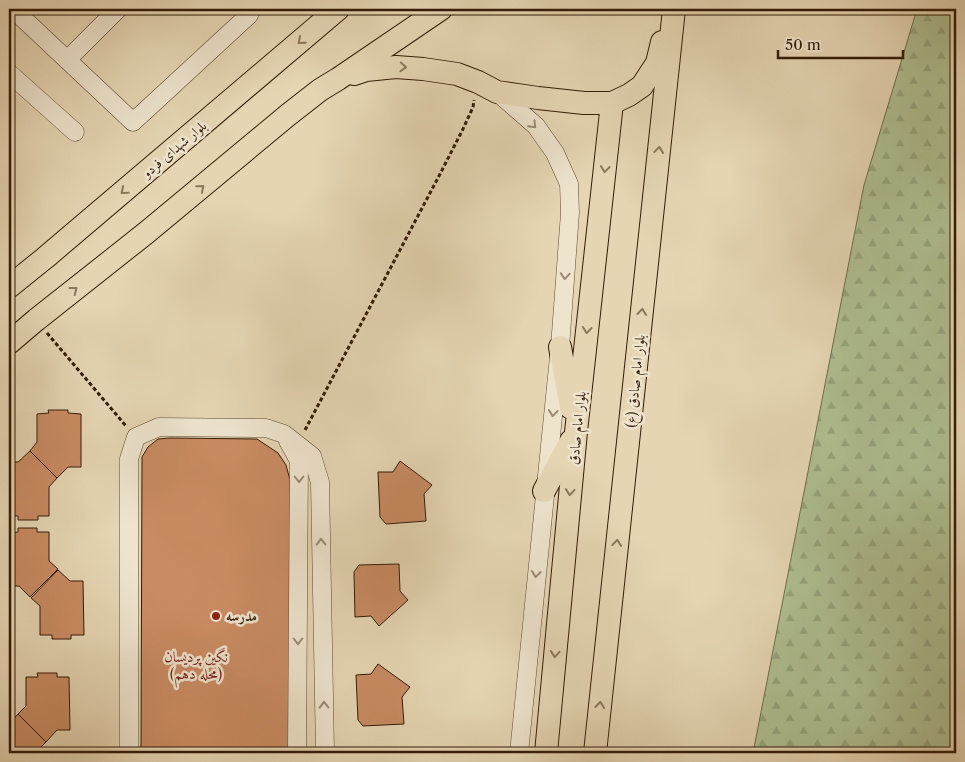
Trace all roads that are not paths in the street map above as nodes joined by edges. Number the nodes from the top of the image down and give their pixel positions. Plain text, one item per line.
1 (13, 9) edge
2 (118, 9) edge
3 (251, 9) edge
4 (338, 9) edge
5 (441, 9) edge
6 (670, 9) edge
7 (674, 9) edge
8 (67, 60) junction
9 (9, 74) edge
10 (338, 79) junction
11 (487, 87) junction
12 (612, 103) junction
13 (75, 132) dead end
14 (9, 287) edge
15 (9, 343) edge
16 (560, 347) junction
17 (576, 432) junction
18 (290, 439) junction
19 (544, 491) junction
20 (129, 753) edge
21 (297, 753) edge
22 (325, 753) edge
23 (519, 753) edge
24 (546, 753) edge
25 (595, 753) edge

1 - 8 street
2 - 8 street
3 - 8 street
4 -> 14 main road, بلوار شهدای فردو
5 - 10 main road
6 - 12 main road
25 -> 7 main road, بلوار امام صادق (ع)
9 - 13 street
10 -> 11 main road
15 -> 10 main road
11 - 12 main road
11 -> 16 street
12 -> 17 main road, بلوار امام صادق
16 - 17 main road
16 -> 19 street
17 - 19 main road
17 -> 24 main road, بلوار امام صادق
18 - 20 street
18 -> 21 street
22 -> 18 street
19 -> 23 street

